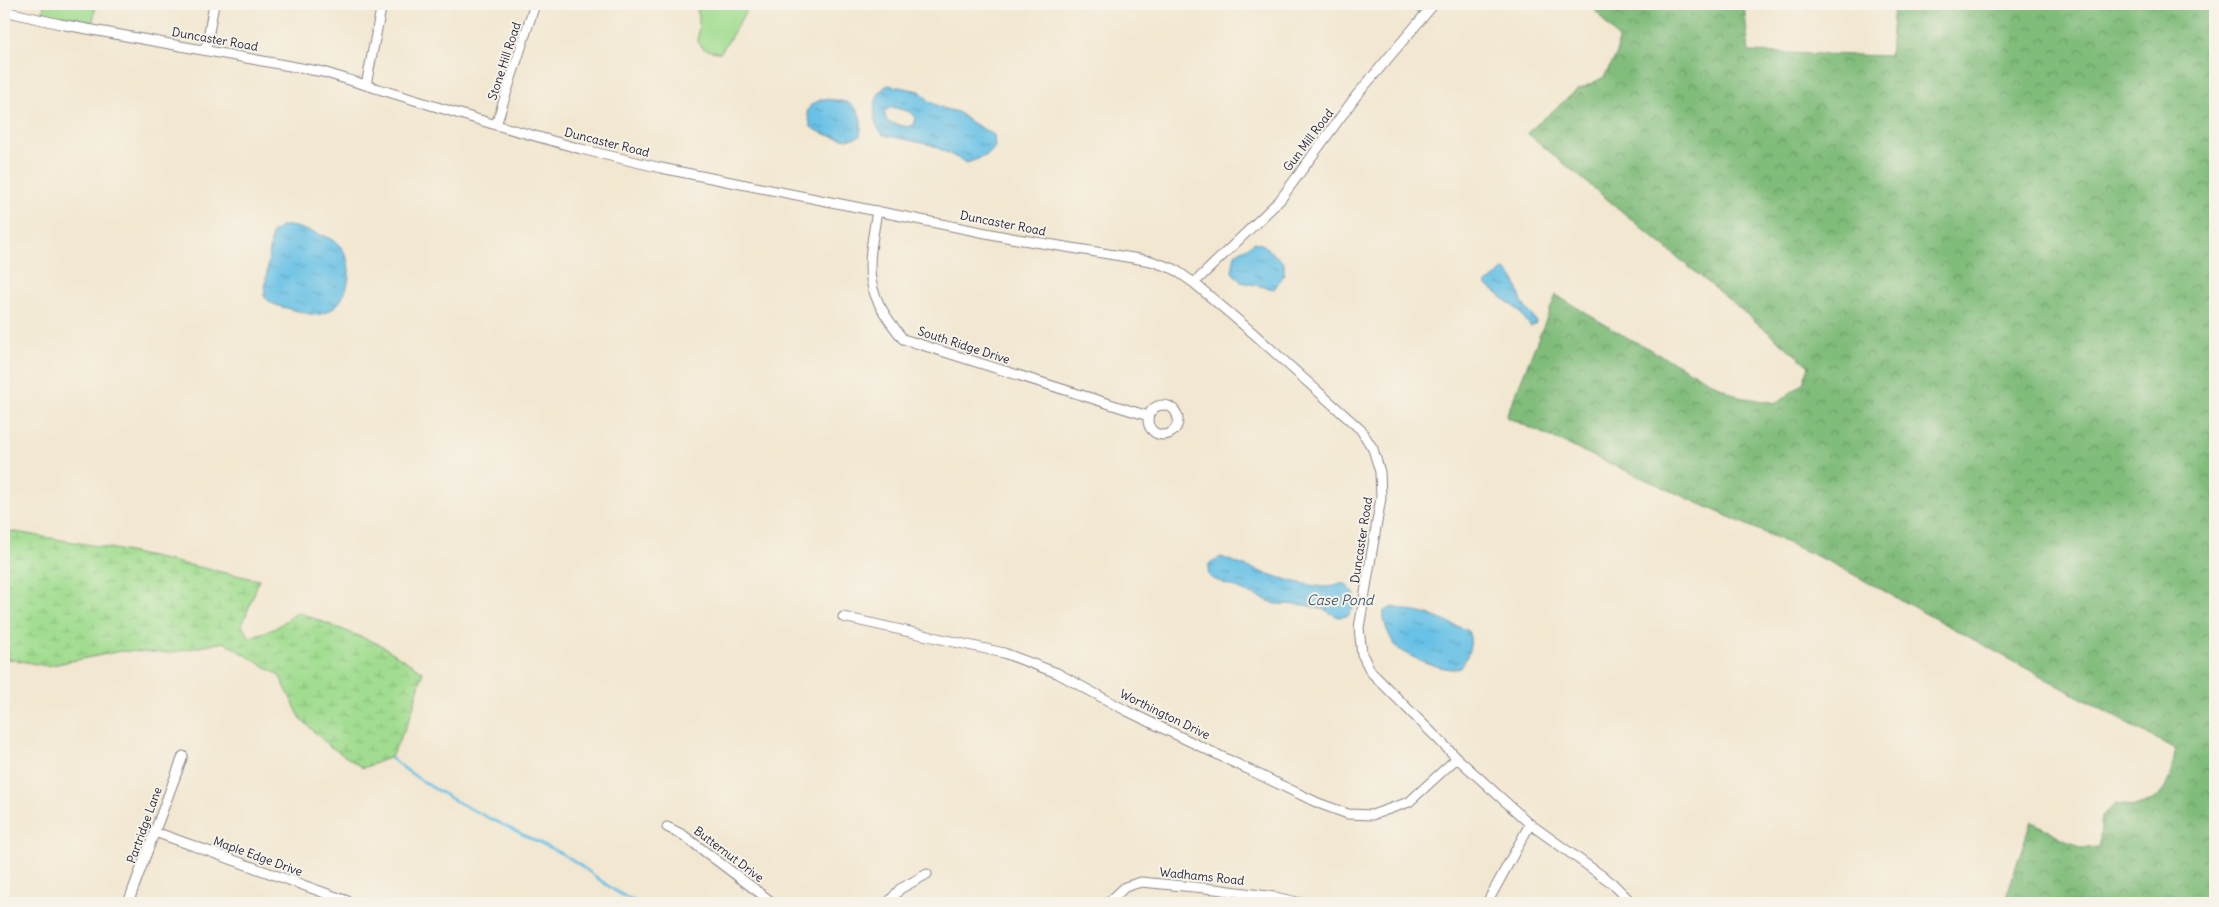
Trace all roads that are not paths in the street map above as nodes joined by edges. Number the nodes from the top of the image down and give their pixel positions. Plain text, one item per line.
1 (214, 4) edge
2 (382, 4) edge
3 (535, 4) edge
4 (1434, 4) edge
5 (4, 11) edge
6 (206, 49) junction
7 (366, 85) junction
8 (496, 125) junction
9 (877, 211) junction
10 (1194, 283) junction
11 (1148, 416) dead end
12 (843, 617) dead end
13 (183, 756) dead end
14 (1457, 758) junction
15 (1530, 824) junction
16 (667, 827) dead end
17 (155, 832) junction
18 (927, 874) dead end
19 (128, 903) edge
20 (353, 903) edge
21 (773, 903) edge
22 (888, 903) edge
23 (1108, 903) edge
24 (1301, 903) edge
25 (1487, 903) edge
26 (1632, 903) edge

1 - 6 street
2 - 7 street
3 - 8 street, Stone Hill Road
4 - 10 street, Gun Mill Road
5 - 6 street, Duncaster Road
6 - 7 street, Duncaster Road
7 - 8 street, Duncaster Road
8 - 9 street, Duncaster Road
9 - 10 street, Duncaster Road
9 - 11 street, South Ridge Drive
10 - 14 street, Duncaster Road
12 - 14 street, Worthington Drive
13 - 17 street, Partridge Lane
14 - 15 street, Duncaster Road
15 - 25 street
15 - 26 street, Duncaster Road
16 - 21 street, Butternut Drive
17 - 19 street, Partridge Lane
17 - 20 street, Maple Edge Drive
18 - 22 street
23 - 24 street, Wadhams Road

